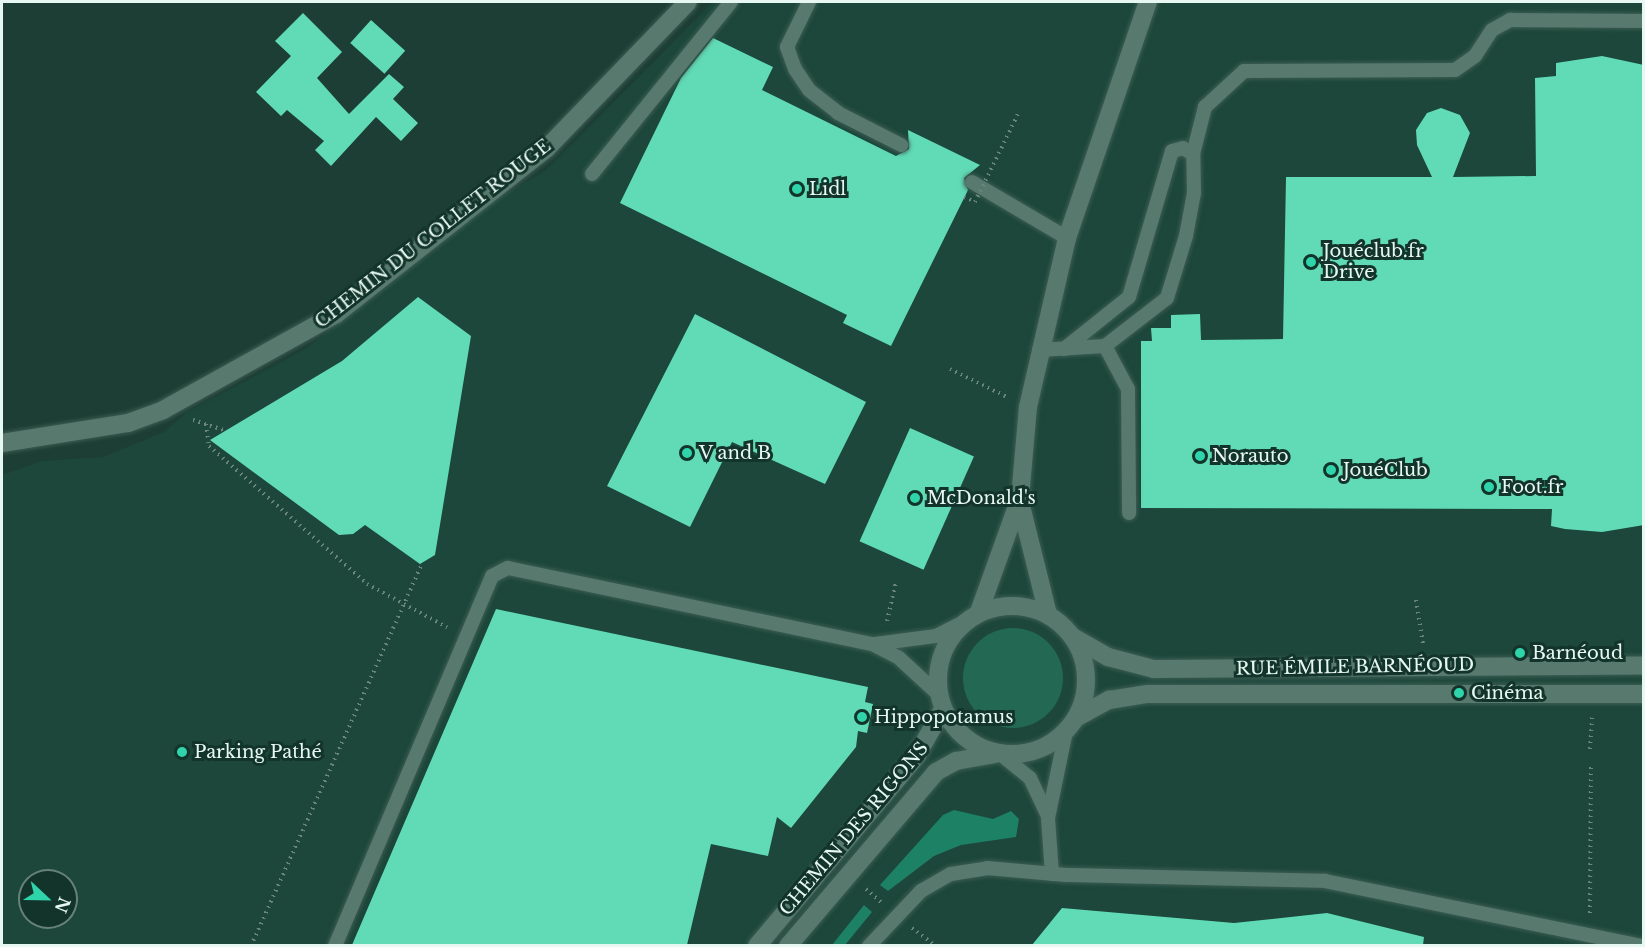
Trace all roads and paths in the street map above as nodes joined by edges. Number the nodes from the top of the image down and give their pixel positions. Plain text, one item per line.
1 (688, 2) edge
2 (731, 2) edge
3 (809, 2) edge
4 (1148, 2) edge
5 (1637, 20) edge
6 (1018, 114) dead end
7 (901, 145) dead end
8 (1193, 154) junction
9 (592, 174) dead end
10 (972, 182) dead end
11 (964, 197) dead end
12 (1067, 238) junction
13 (1105, 346) junction
14 (1064, 349) junction
15 (1039, 350) junction
16 (950, 369) dead end
17 (1010, 399) dead end
18 (226, 431) dead end
19 (2, 443) edge
20 (1020, 498) junction
21 (1129, 513) dead end
22 (422, 563) dead end
23 (896, 583) dead end
24 (402, 607) junction
25 (1048, 614) junction
26 (888, 617) dead end
27 (972, 617) junction
28 (456, 631) dead end
29 (1073, 637) junction
30 (872, 644) junction
31 (1644, 666) edge
32 (1644, 694) edge
33 (941, 701) junction
34 (1592, 713) dead end
35 (1071, 725) junction
36 (1590, 749) dead end
37 (999, 753) junction
38 (1591, 766) dead end
39 (1048, 818) junction
40 (1052, 874) junction
41 (863, 886) dead end
42 (884, 904) dead end
43 (1590, 917) dead end
44 (905, 923) dead end
45 (251, 945) edge
46 (335, 945) edge
47 (757, 945) edge
48 (788, 945) edge
49 (869, 945) edge
50 (936, 945) edge
51 (1641, 945) edge

1 - 19 street, CHEMIN DU COLLET ROUGE
2 - 9 lane
3 - 7 lane
4 - 12 street
5 - 8 lane
6 - 11 path, bridge
8 - 13 lane
8 - 14 lane
10 - 12 lane
12 - 15 street
13 - 14 lane
13 - 21 lane
14 - 15 lane
15 - 20 street
16 - 17 path
18 - 24 path
20 - 25 street
20 - 27 street
22 - 24 path
23 - 26 path
24 - 28 path
24 - 45 path
25 - 27 street
25 - 29 street
27 - 30 lane
27 - 33 street
29 - 31 street, RUE ÉMILE BARNÉOUD
29 - 35 street
30 - 33 lane
30 - 46 lane
32 - 35 street, RUE ÉMILE BARNÉOUD
33 - 37 street
33 - 47 street, CHEMIN DES RIGONS
34 - 36 path
35 - 37 street
35 - 39 lane
37 - 39 lane
37 - 48 street, CHEMIN DES RIGONS
38 - 43 path
39 - 40 lane
40 - 49 lane
40 - 51 lane
41 - 42 path
44 - 50 path

